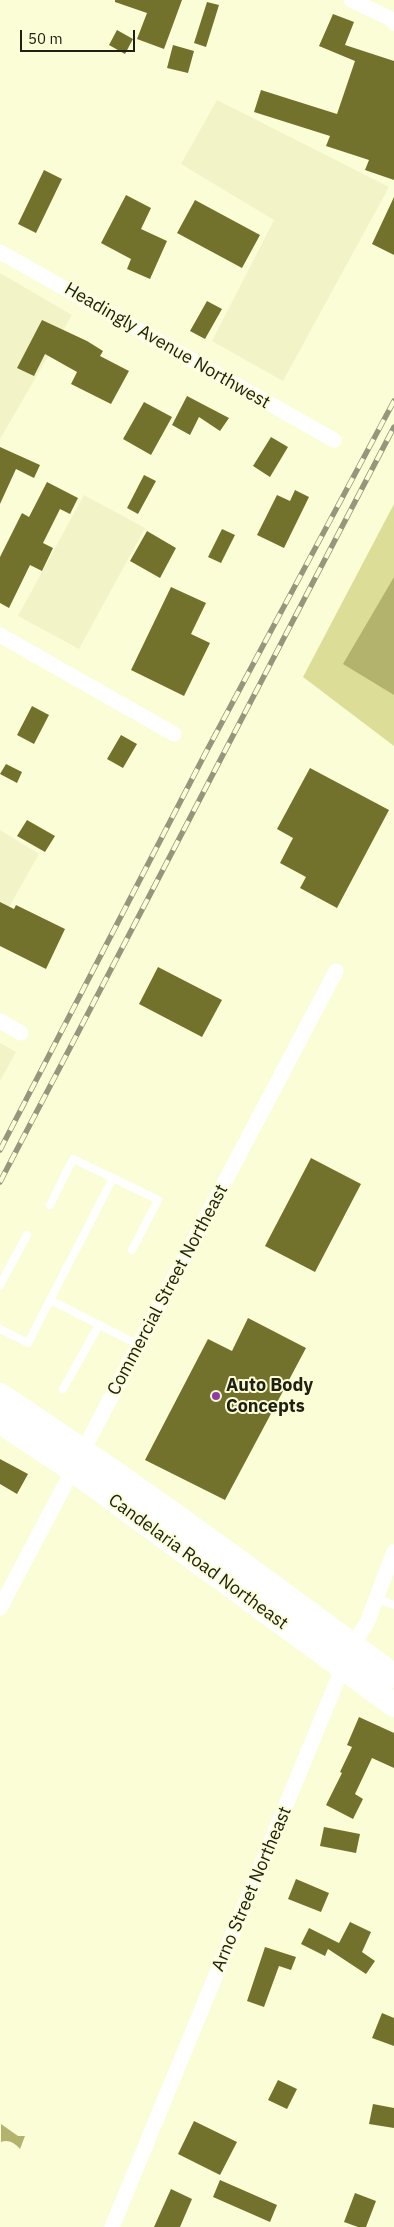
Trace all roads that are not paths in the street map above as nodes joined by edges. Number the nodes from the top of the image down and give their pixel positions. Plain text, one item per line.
1 (351, 0) edge
2 (394, 22) edge
3 (0, 252) edge
4 (334, 440) dead end
5 (0, 636) edge
6 (174, 734) dead end
7 (336, 971) dead end
8 (0, 1021) edge
9 (21, 1033) dead end
10 (113, 1178) junction
11 (50, 1205) dead end
12 (27, 1235) dead end
13 (132, 1250) dead end
14 (0, 1285) edge
15 (50, 1300) junction
16 (99, 1325) junction
17 (0, 1329) edge
18 (139, 1345) junction
19 (63, 1389) dead end
20 (0, 1394) edge
21 (0, 1422) edge
22 (84, 1450) junction
23 (73, 1470) junction
24 (394, 1552) edge
25 (376, 1598) junction
26 (394, 1605) edge
27 (0, 1608) edge
28 (352, 1645) junction
29 (344, 1668) junction
30 (394, 1676) edge
31 (394, 1705) edge
32 (112, 2227) edge

1 - 2 street
3 - 4 street, Headingly Avenue Northwest
5 - 6 street
7 - 18 street, Commercial Street Northeast
8 - 9 street
10 - 11 lane
10 - 13 lane
10 - 15 lane
12 - 14 lane
15 - 16 lane
15 - 17 lane
16 - 18 lane
16 - 19 lane
18 - 22 street, Commercial Street Northeast
20 - 22 main road, Candelaria Road Northeast
21 - 23 main road, Candelaria Road Northeast
22 - 23 street, Commercial Street Northeast
22 - 28 main road, Candelaria Road Northeast
23 - 27 street, Commercial Street Northeast
23 - 29 main road, Candelaria Road Northeast
24 - 25 street, Arno Street Northeast
25 - 26 lane
25 - 28 street, Arno Street Northeast
28 - 29 street, Arno Street Northeast
28 - 30 main road, Candelaria Road Northeast
29 - 31 main road, Candelaria Road Northeast
29 - 32 street, Arno Street Northeast

